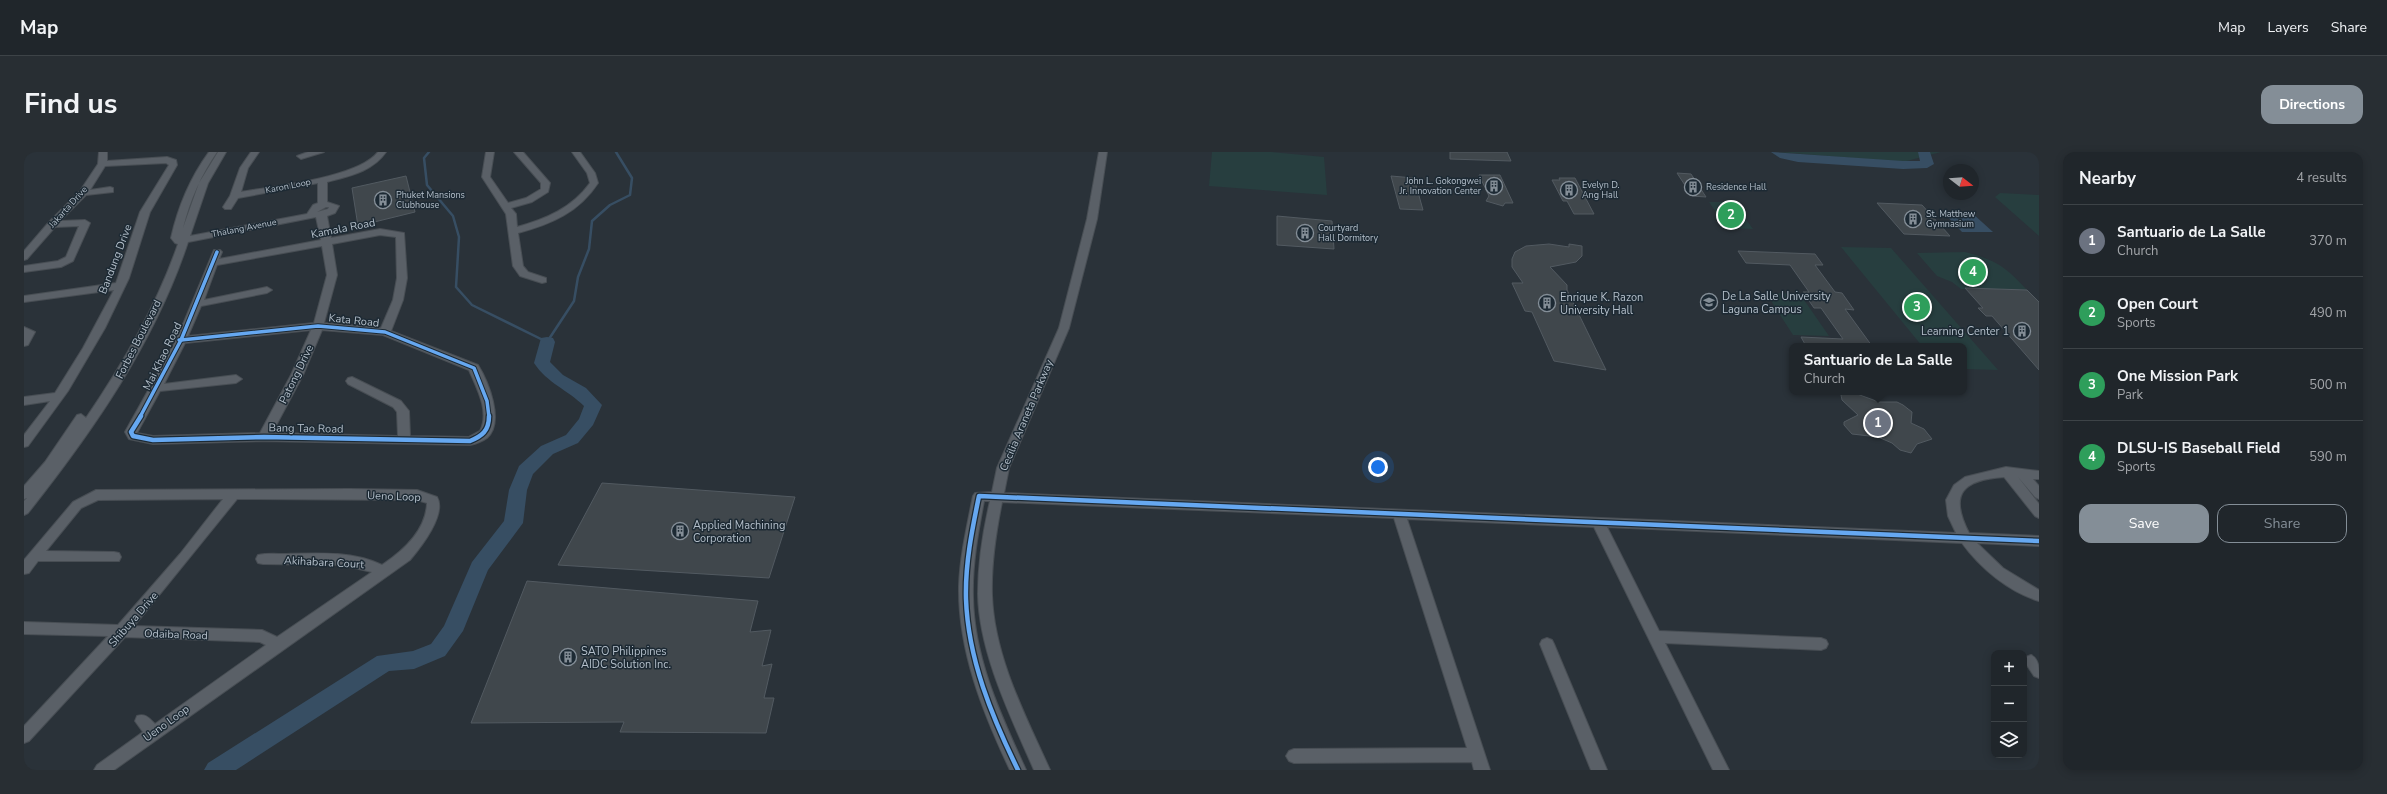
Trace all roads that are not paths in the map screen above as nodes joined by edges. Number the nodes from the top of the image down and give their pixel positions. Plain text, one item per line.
1 (103, 152) edge
2 (162, 152) edge
3 (213, 152) edge
4 (222, 152) edge
5 (255, 152) edge
6 (320, 152) edge
7 (382, 152) edge
8 (490, 152) edge
9 (518, 152) edge
10 (576, 152) edge
11 (1103, 152) edge
12 (301, 156) dead end
13 (154, 161) junction
14 (102, 164) junction
15 (322, 180) junction
16 (110, 190) dead end
17 (83, 193) junction
18 (235, 196) junction
19 (507, 206) junction
20 (228, 207) dead end
21 (318, 211) junction
22 (52, 224) junction
23 (513, 231) junction
24 (180, 237) junction
25 (327, 244) junction
26 (24, 257) edge
27 (215, 258) joint
28 (24, 269) edge
29 (542, 280) dead end
30 (120, 286) junction
31 (267, 290) dead end
32 (24, 299) edge
33 (198, 304) junction
34 (318, 326) junction
35 (24, 330) edge
36 (385, 332) junction
37 (179, 340) junction
38 (24, 343) edge
39 (236, 379) dead end
40 (352, 381) dead end
41 (158, 388) junction
42 (59, 396) junction
43 (24, 401) edge
44 (131, 432) joint
45 (483, 434) joint
46 (264, 437) junction
47 (404, 439) junction
48 (24, 443) edge
49 (2006, 471) junction
50 (2021, 472) junction
51 (2039, 475) edge
52 (24, 494) edge
53 (234, 494) junction
54 (2039, 494) edge
55 (995, 497) junction
56 (24, 510) edge
57 (1399, 513) junction
58 (2039, 513) edge
59 (1598, 522) junction
60 (1966, 538) junction
61 (2039, 541) edge
62 (35, 556) junction
63 (114, 557) dead end
64 (263, 559) dead end
65 (24, 569) edge
66 (383, 572) junction
67 (2039, 596) edge
68 (24, 628) edge
69 (123, 632) junction
70 (1655, 637) junction
71 (278, 644) junction
72 (1547, 644) dead end
73 (1821, 644) dead end
74 (142, 721) dead end
75 (154, 732) junction
76 (24, 736) edge
77 (1477, 754) junction
78 (1294, 756) dead end
79 (102, 770) edge
80 (1018, 770) edge
81 (1042, 770) edge
82 (1482, 770) edge
83 (1599, 770) edge
84 (1721, 770) edge

1 - 14 street, Jakarta Drive
2 - 13 street
3 - 24 street, Forbes Boulevard
4 - 24 street, Forbes Boulevard
5 - 18 street
6 - 12 street
7 - 15 street, Karon Loop
8 - 19 street
9 - 19 street
10 - 23 street
11 - 55 street, Cecilia Araneta Parkway
13 - 14 street, Bandung Drive
13 - 30 street, Bandung Drive
14 - 17 street, Jakarta Drive
15 - 18 street, Karon Loop
15 - 21 street, Patong Drive
16 - 17 street
17 - 22 street, Jakarta Drive
18 - 20 street
19 - 23 street
21 - 24 street, Thalang Avenue
21 - 25 street, Patong Drive
22 - 26 street, Jakarta Drive
22 - 28 street
23 - 29 street
24 - 52 street, Forbes Boulevard
24 - 56 street, Forbes Boulevard
25 - 27 street, Kamala Road
25 - 34 street, Patong Drive
25 - 36 street, Kamala Road
27 - 33 street, Mai Khao Road
30 - 32 street
30 - 42 street, Bandung Drive
31 - 33 street
33 - 37 street, Mai Khao Road
34 - 36 street, Kata Road
34 - 37 street, Kata Road
34 - 46 street, Patong Drive
35 - 38 street
36 - 45 street, Kata Road
37 - 41 street, Mai Khao Road
39 - 41 street
40 - 47 street
41 - 44 street, Mai Khao Road
42 - 43 street
42 - 48 street, Bandung Drive
44 - 46 street, Bang Tao Road
45 - 47 street, Bang Tao Road
46 - 47 street, Bang Tao Road
49 - 50 street
49 - 58 street
49 - 60 street
50 - 51 street
50 - 54 street
53 - 62 street, Ueno Loop
53 - 66 street, Ueno Loop
53 - 69 street, Shibuya Drive
55 - 57 street
55 - 80 street
55 - 81 street, Cecilia Araneta Parkway
57 - 59 street
57 - 77 street
59 - 60 street
59 - 70 street
60 - 61 street
60 - 67 street
62 - 63 street
62 - 65 street, Ueno Loop
64 - 66 street, Akihabara Court
66 - 71 street, Ueno Loop
68 - 69 street, Odaiba Road
69 - 71 street, Odaiba Road
69 - 76 street, Shibuya Drive
70 - 73 street
70 - 84 street
71 - 75 street, Ueno Loop
72 - 83 street
74 - 75 street
75 - 79 street, Ueno Loop
77 - 78 street
77 - 82 street

